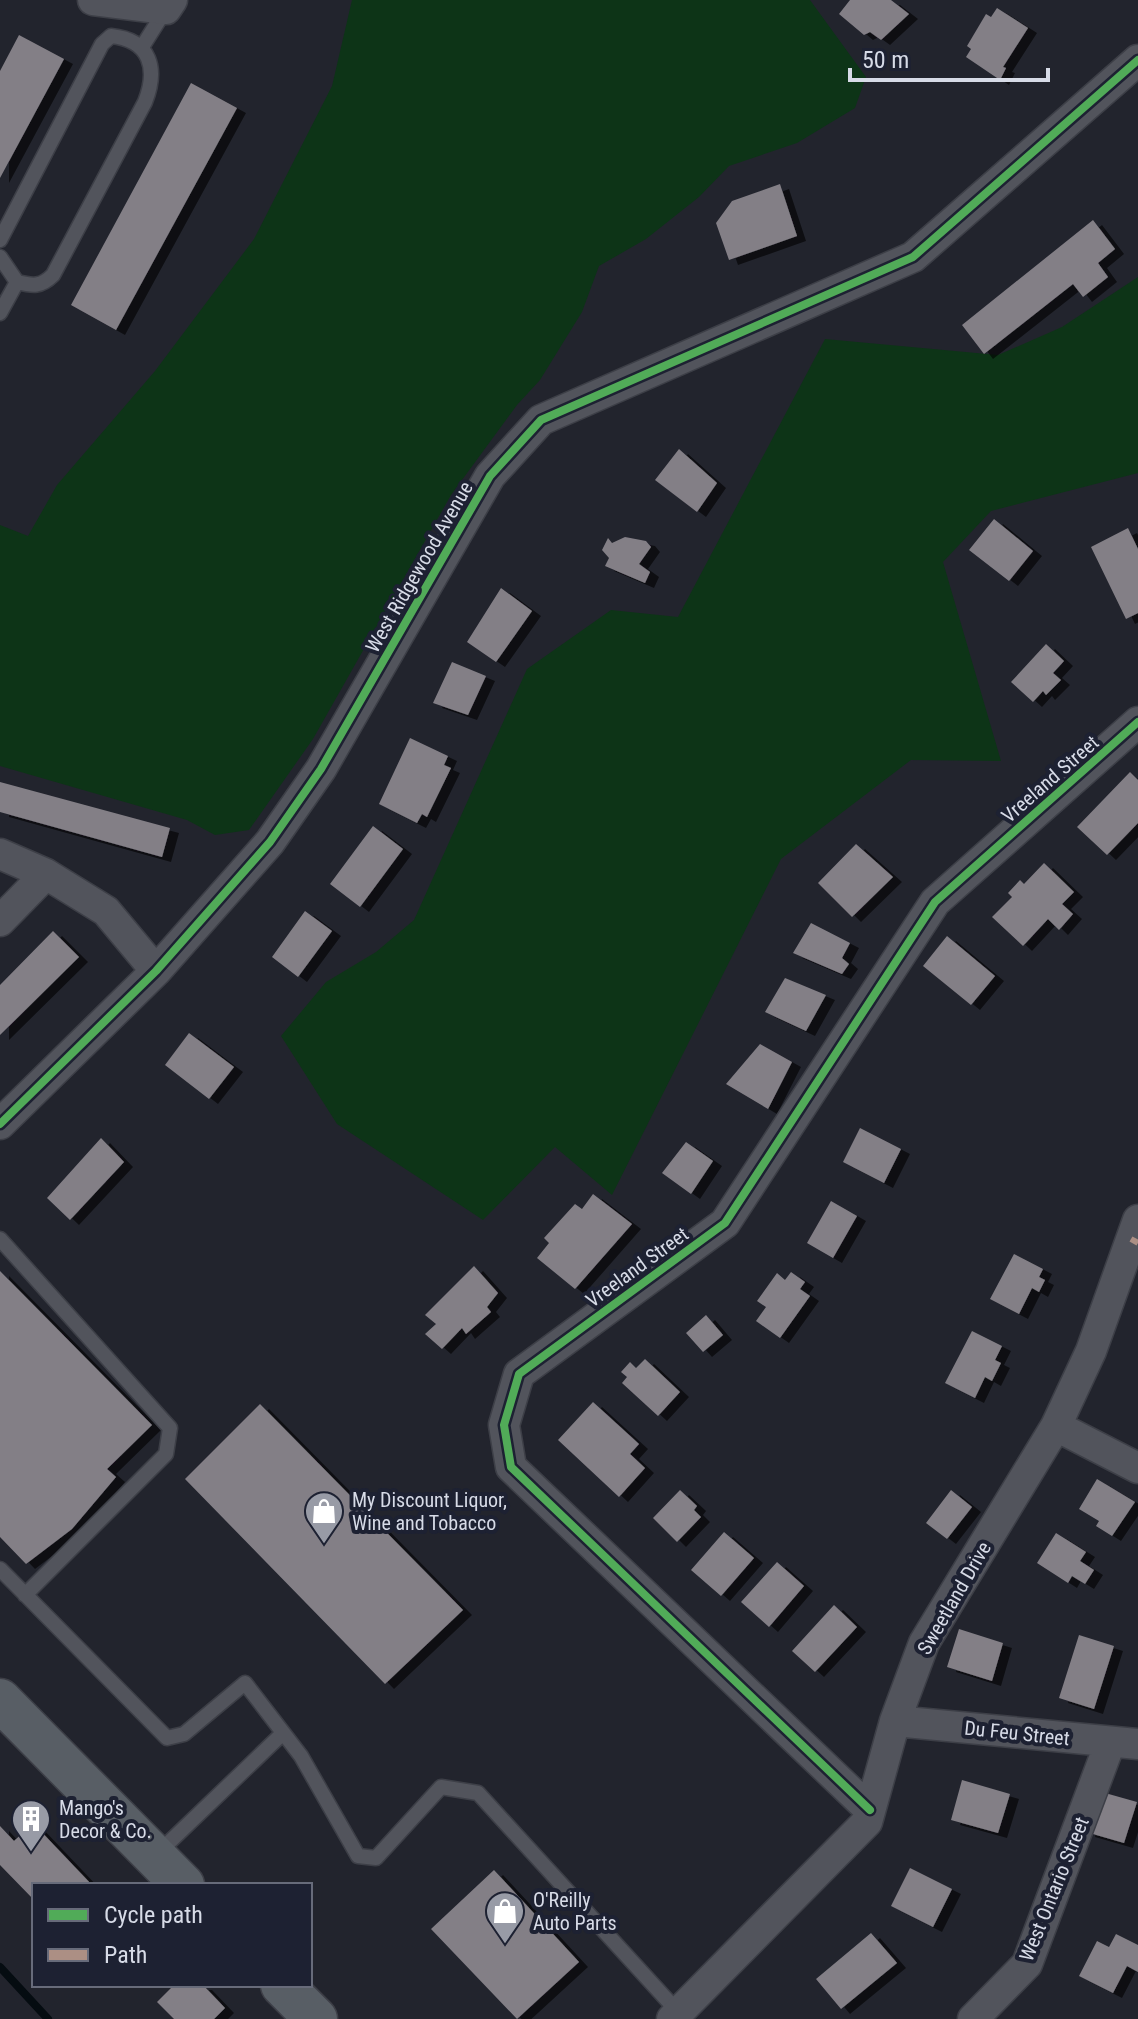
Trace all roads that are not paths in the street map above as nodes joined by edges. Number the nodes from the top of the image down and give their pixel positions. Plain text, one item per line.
1 (93, 0) edge
2 (169, 5) edge
3 (142, 47) junction
4 (1138, 60) edge
5 (0, 240) edge
6 (0, 257) edge
7 (17, 282) junction
8 (0, 313) edge
9 (1138, 722) edge
10 (0, 854) edge
11 (46, 874) junction
12 (0, 921) edge
13 (156, 971) junction
14 (0, 1124) edge
15 (1136, 1234) edge
16 (0, 1239) edge
17 (1056, 1426) junction
18 (1138, 1468) edge
19 (0, 1569) edge
20 (25, 1595) junction
21 (0, 1700) edge
22 (895, 1721) junction
23 (282, 1734) junction
24 (1124, 1744) edge
25 (870, 1810) junction
26 (169, 1871) edge
27 (284, 1987) edge
28 (675, 2016) edge
29 (316, 2019) edge
30 (973, 2019) edge

1 - 2 street
2 - 3 lane
3 - 5 lane
3 - 7 lane
4 - 13 street, West Ridgewood Avenue
6 - 7 lane
7 - 8 lane
9 - 25 street, Vreeland Street
10 - 11 street
11 - 12 street
11 - 13 street
13 - 14 street, West Ridgewood Avenue
15 - 17 street, Sweetland Drive
16 - 20 lane
17 - 18 street
17 - 22 street, Sweetland Drive
19 - 20 lane
20 - 23 lane
21 - 26 main road
22 - 24 street, Du Feu Street
22 - 25 street, Sweetland Drive
23 - 26 lane
23 - 28 lane
24 - 30 street, West Ontario Street
25 - 28 street, Sweetland Drive
27 - 29 main road

